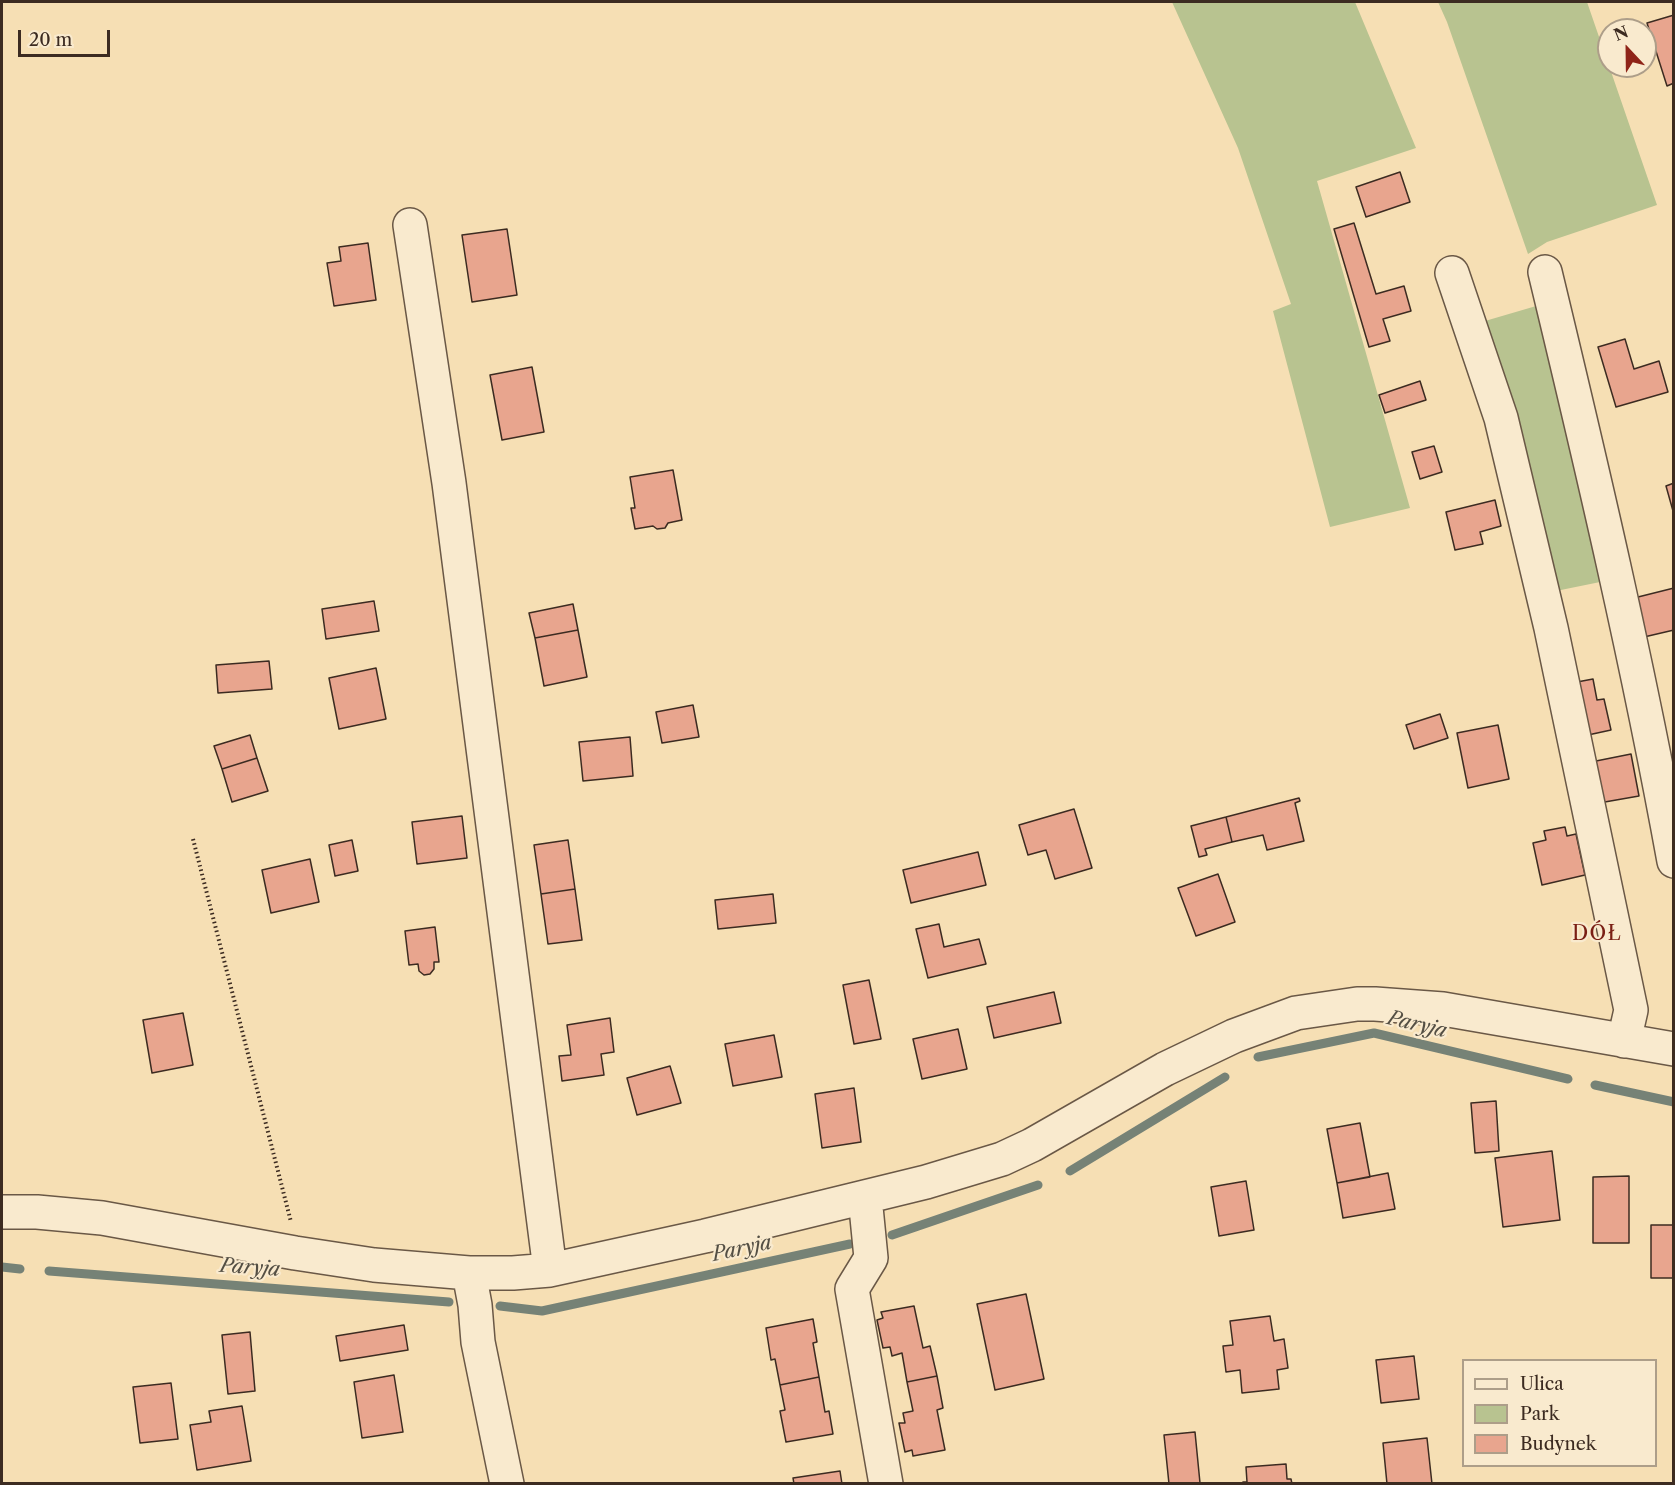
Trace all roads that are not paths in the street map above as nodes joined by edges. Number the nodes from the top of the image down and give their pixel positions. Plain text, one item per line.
1 (410, 225) dead end
2 (1545, 272) dead end
3 (1452, 273) dead end
4 (1674, 861) edge
5 (1624, 1041) junction
6 (1674, 1049) edge
7 (865, 1197) junction
8 (2, 1212) edge
9 (550, 1270) junction
10 (469, 1273) junction
11 (507, 1484) edge
12 (886, 1484) edge

1 - 9 street
2 - 4 street
3 - 5 street
5 - 6 street
5 - 7 street
7 - 9 street
7 - 12 street
8 - 10 street
9 - 10 street
10 - 11 street

